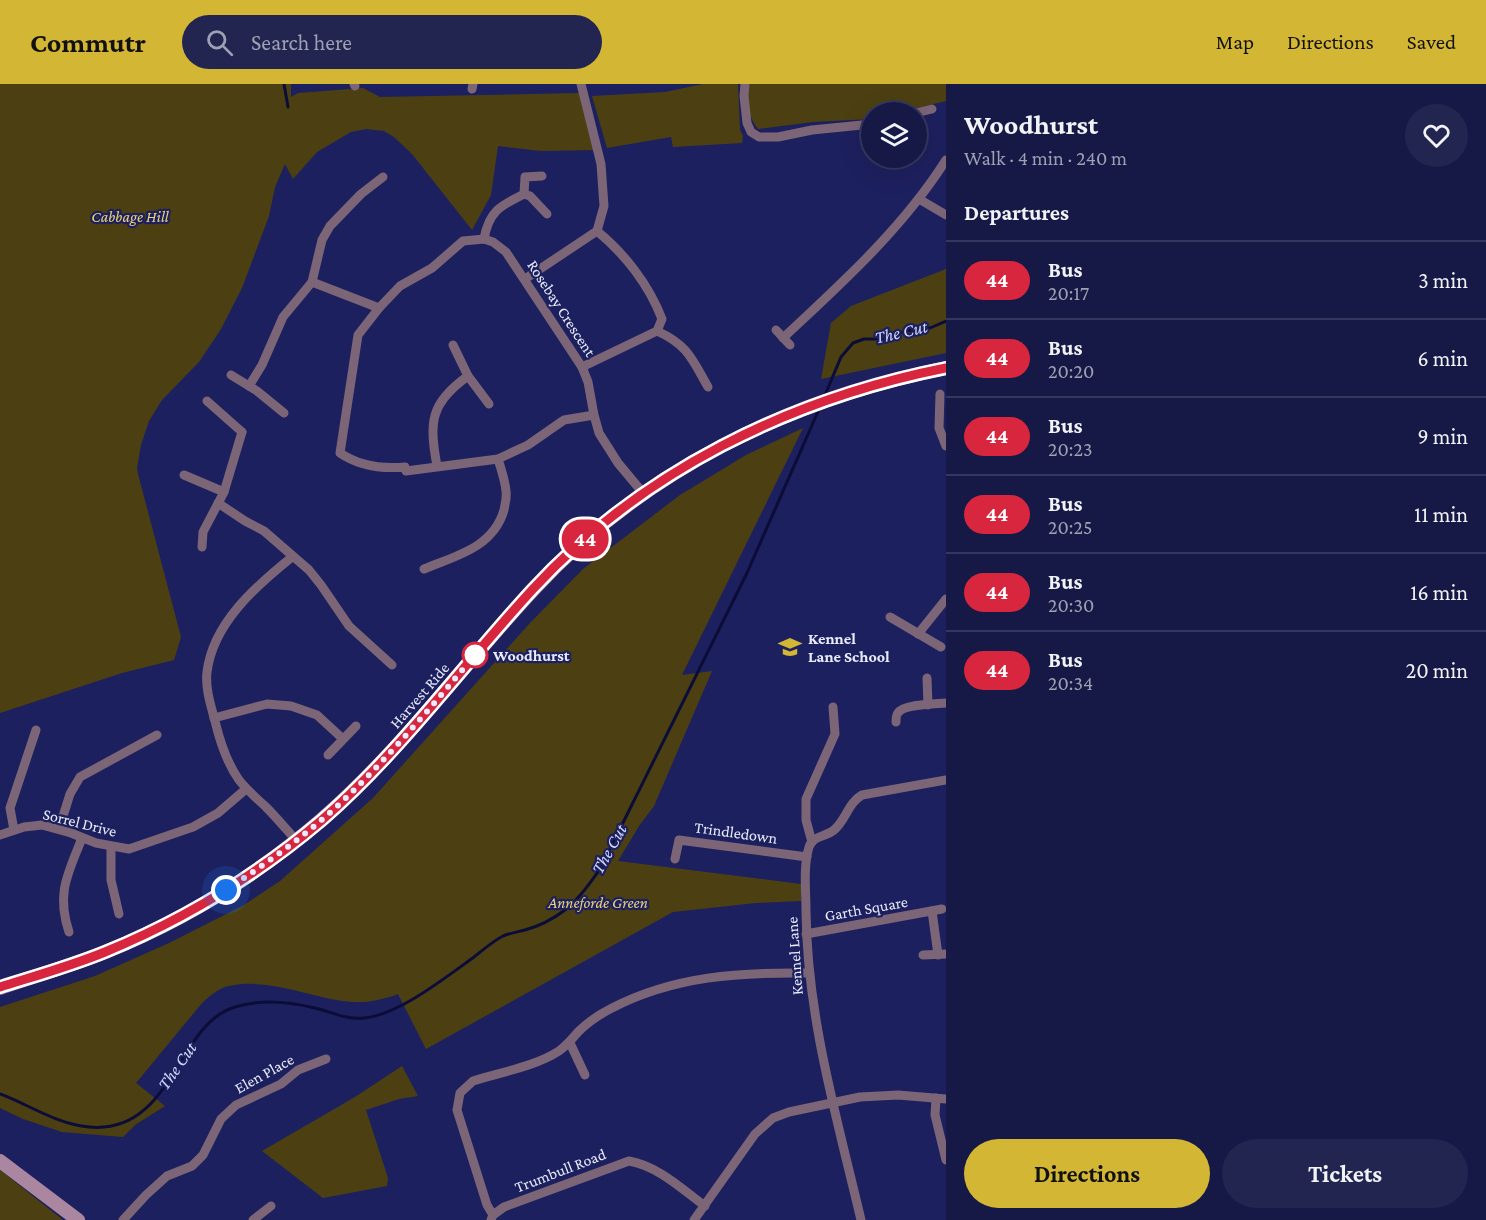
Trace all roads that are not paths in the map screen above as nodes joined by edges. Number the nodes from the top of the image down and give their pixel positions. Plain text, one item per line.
1 (581, 84) edge
2 (745, 84) edge
3 (932, 109) dead end
4 (927, 110) edge
5 (861, 124) edge
6 (946, 160) edge
7 (542, 176) dead end
8 (383, 177) dead end
9 (524, 194) junction
10 (920, 199) junction
11 (547, 214) dead end
12 (946, 215) edge
13 (597, 231) junction
14 (484, 239) junction
15 (525, 279) junction
16 (312, 282) junction
17 (380, 308) junction
18 (657, 331) junction
19 (453, 345) dead end
20 (790, 345) dead end
21 (582, 367) junction
22 (946, 368) edge
23 (231, 375) dead end
24 (468, 376) junction
25 (249, 386) junction
26 (708, 387) dead end
27 (940, 394) dead end
28 (207, 401) dead end
29 (489, 404) dead end
30 (284, 413) dead end
31 (594, 415) junction
32 (946, 446) edge
33 (498, 459) junction
34 (437, 466) junction
35 (184, 475) dead end
36 (224, 492) junction
37 (643, 493) junction
38 (218, 503) junction
39 (202, 547) dead end
40 (292, 557) junction
41 (424, 570) dead end
42 (946, 599) edge
43 (890, 617) dead end
44 (918, 634) junction
45 (941, 647) dead end
46 (392, 665) dead end
47 (927, 678) dead end
48 (946, 703) edge
49 (928, 705) junction
50 (833, 707) dead end
51 (214, 718) junction
52 (896, 722) dead end
53 (356, 726) dead end
54 (36, 730) dead end
55 (157, 735) dead end
56 (343, 739) junction
57 (328, 755) dead end
58 (946, 780) edge
59 (246, 789) junction
60 (59, 829) junction
61 (14, 830) junction
62 (0, 835) edge
63 (82, 838) junction
64 (296, 840) junction
65 (812, 842) junction
66 (111, 847) junction
67 (807, 857) junction
68 (675, 859) dead end
69 (942, 909) dead end
70 (932, 911) junction
71 (119, 915) dead end
72 (69, 932) dead end
73 (806, 934) junction
74 (923, 955) dead end
75 (942, 955) edge
76 (809, 973) junction
77 (0, 987) edge
78 (570, 1043) junction
79 (326, 1059) dead end
80 (585, 1075) dead end
81 (936, 1098) junction
82 (946, 1099) edge
83 (834, 1103) junction
84 (946, 1160) edge
85 (0, 1161) edge
86 (271, 1206) dead end
87 (705, 1206) junction
88 (492, 1217) edge
89 (78, 1220) edge
90 (123, 1220) edge
91 (253, 1220) edge
92 (694, 1220) edge
93 (861, 1220) edge

1 - 13 street
2 - 5 street
3 - 4 street
6 - 10 street
7 - 9 street
8 - 16 street
9 - 11 street
9 - 14 street
10 - 12 street
10 - 20 street
13 - 15 street
13 - 18 street
14 - 15 street, Rosebay Crescent
14 - 17 street
15 - 21 street, Rosebay Crescent
16 - 17 street
16 - 25 street
17 - 34 street
18 - 21 street
18 - 26 street
19 - 24 street
21 - 31 street, Rosebay Crescent
22 - 37 street, Harvest Ride
23 - 25 street
24 - 29 street
24 - 34 street
25 - 30 street
27 - 32 street
28 - 36 street
31 - 33 street
31 - 37 street, Rosebay Crescent
33 - 34 street
33 - 41 street
35 - 36 street
36 - 38 street
37 - 64 street, Harvest Ride
38 - 39 street
38 - 40 street
40 - 46 street
40 - 51 street
42 - 44 street
43 - 44 street
44 - 45 street
47 - 49 street
48 - 49 street
49 - 52 street
50 - 65 street
51 - 56 street
51 - 59 street
53 - 56 street
54 - 61 street
55 - 60 street
56 - 57 street
58 - 65 street
59 - 64 street
59 - 66 street, Sorrel Drive
60 - 61 street, Sorrel Drive
60 - 63 street, Sorrel Drive
61 - 62 street, Sorrel Drive
63 - 66 street, Sorrel Drive
63 - 72 street
64 - 77 street, Harvest Ride
65 - 67 street, Kennel Lane
66 - 71 street
67 - 68 street, Trindledown
67 - 73 street, Kennel Lane
69 - 70 street, Garth Square
70 - 73 street, Garth Square
70 - 75 street, Garth Square
73 - 76 street, Kennel Lane
74 - 75 street, Garth Square
76 - 78 street
76 - 83 street, Kennel Lane
78 - 80 street
78 - 88 street
79 - 90 street, Elen Place
81 - 82 street
81 - 83 street
81 - 84 street
83 - 87 street
83 - 93 street, Kennel Lane
85 - 89 street
86 - 91 street
87 - 88 street, Trumbull Road
87 - 92 street

